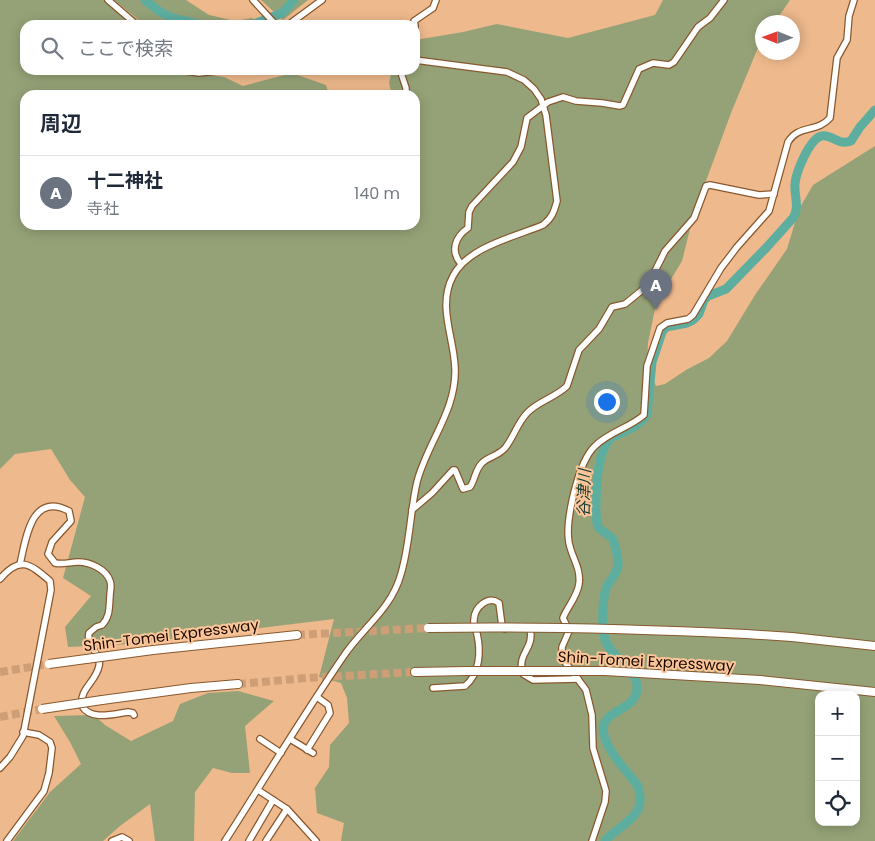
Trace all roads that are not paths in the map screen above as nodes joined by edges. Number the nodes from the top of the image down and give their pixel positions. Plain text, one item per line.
1 (108, 0) edge
2 (253, 0) edge
3 (322, 0) edge
4 (436, 0) edge
5 (724, 0) edge
6 (854, 0) edge
7 (131, 20) edge
8 (272, 20) edge
9 (295, 20) edge
10 (415, 20) edge
11 (420, 61) edge
12 (402, 75) edge
13 (406, 90) edge
14 (543, 105) junction
15 (774, 194) junction
16 (462, 264) junction
17 (412, 510) junction
18 (20, 564) junction
19 (0, 579) edge
20 (428, 628) tunnel mouth
21 (297, 635) tunnel mouth
22 (875, 646) edge
23 (49, 664) tunnel mouth
24 (415, 672) tunnel mouth
25 (578, 679) junction
26 (238, 684) tunnel mouth
27 (433, 688) dead end
28 (875, 692) edge
29 (317, 697) junction
30 (42, 710) tunnel mouth
31 (134, 715) dead end
32 (23, 732) junction
33 (260, 739) dead end
34 (290, 739) junction
35 (307, 750) junction
36 (282, 752) junction
37 (313, 753) dead end
38 (0, 768) edge
39 (258, 790) junction
40 (273, 800) junction
41 (287, 809) junction
42 (7, 841) edge
43 (112, 841) edge
44 (129, 841) edge
45 (225, 841) edge
46 (248, 841) edge
47 (266, 841) edge
48 (316, 841) edge
49 (592, 841) edge

1 - 7 street
2 - 8 street
3 - 9 street
4 - 10 street
5 - 14 street
6 - 15 street
11 - 14 street
12 - 13 street
14 - 16 street
14 - 16 street
15 - 17 street
15 - 25 street
16 - 17 street
17 - 29 street
18 - 19 street
18 - 31 street
18 - 32 street
20 - 22 highway, Shin-Tomei Expressway, bridge
21 - 23 highway, Shin-Tomei Expressway, bridge
24 - 28 highway, Shin-Tomei Expressway, bridge
25 - 27 street
25 - 49 street
26 - 30 highway, bridge
29 - 34 street
29 - 35 street
32 - 38 street
32 - 42 street
33 - 36 street
34 - 35 street
34 - 36 street
35 - 37 street
36 - 39 street
39 - 40 street
39 - 45 street
40 - 41 street
40 - 46 street
41 - 47 street
41 - 48 street
43 - 44 street

